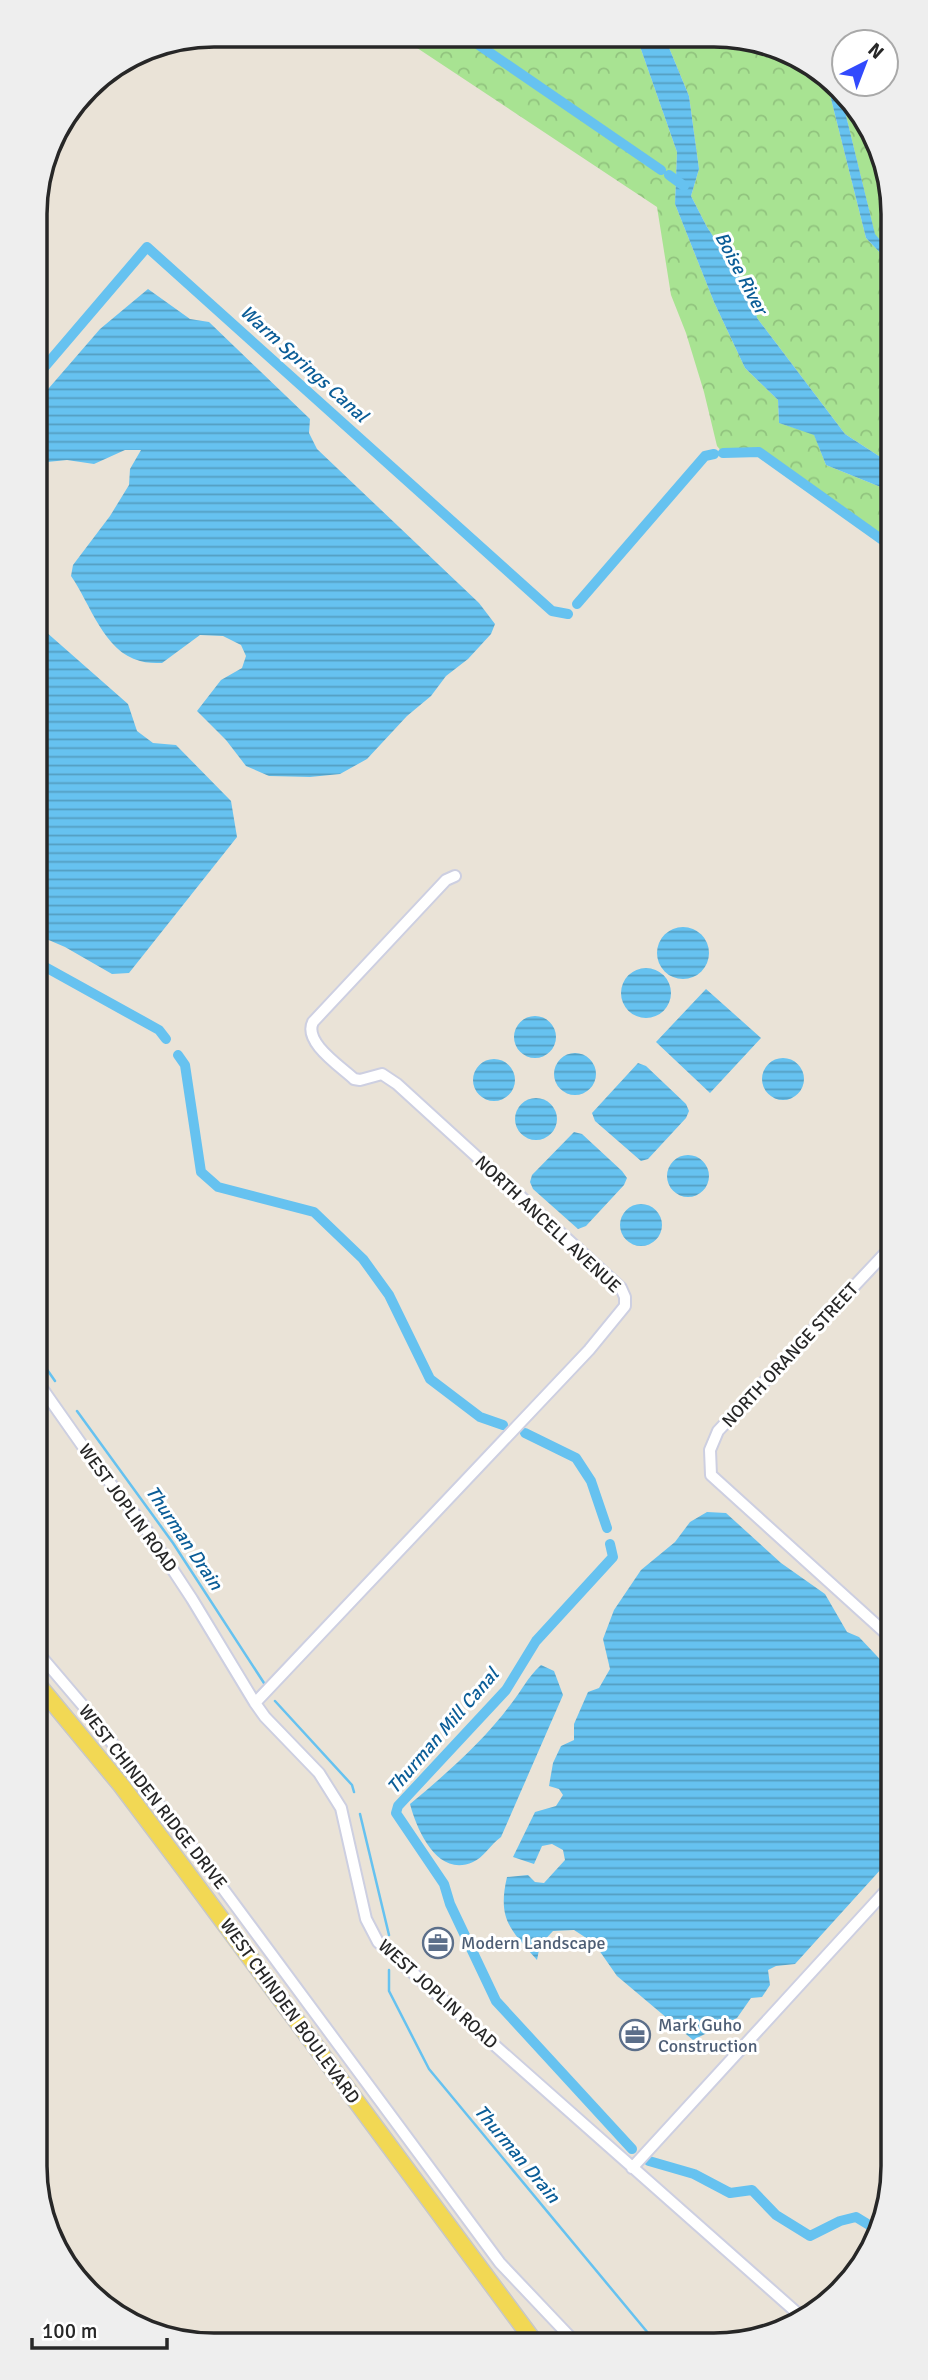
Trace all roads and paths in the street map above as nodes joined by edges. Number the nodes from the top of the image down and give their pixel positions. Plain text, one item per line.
1 (455, 876) dead end
2 (880, 1258) edge
3 (47, 1396) edge
4 (880, 1628) edge
5 (47, 1664) edge
6 (47, 1696) edge
7 (255, 1703) junction
8 (880, 1897) edge
9 (632, 2168) junction
10 (796, 2312) edge
11 (528, 2333) edge
12 (566, 2333) edge

1 - 7 street, NORTH ANCELL AVENUE
2 - 4 street, NORTH ORANGE STREET
3 - 7 street, WEST JOPLIN ROAD
5 - 12 street, WEST CHINDEN RIDGE DRIVE
6 - 11 main road, WEST CHINDEN BOULEVARD
7 - 9 street, WEST JOPLIN ROAD
8 - 9 street
9 - 10 street, WEST JOPLIN ROAD

